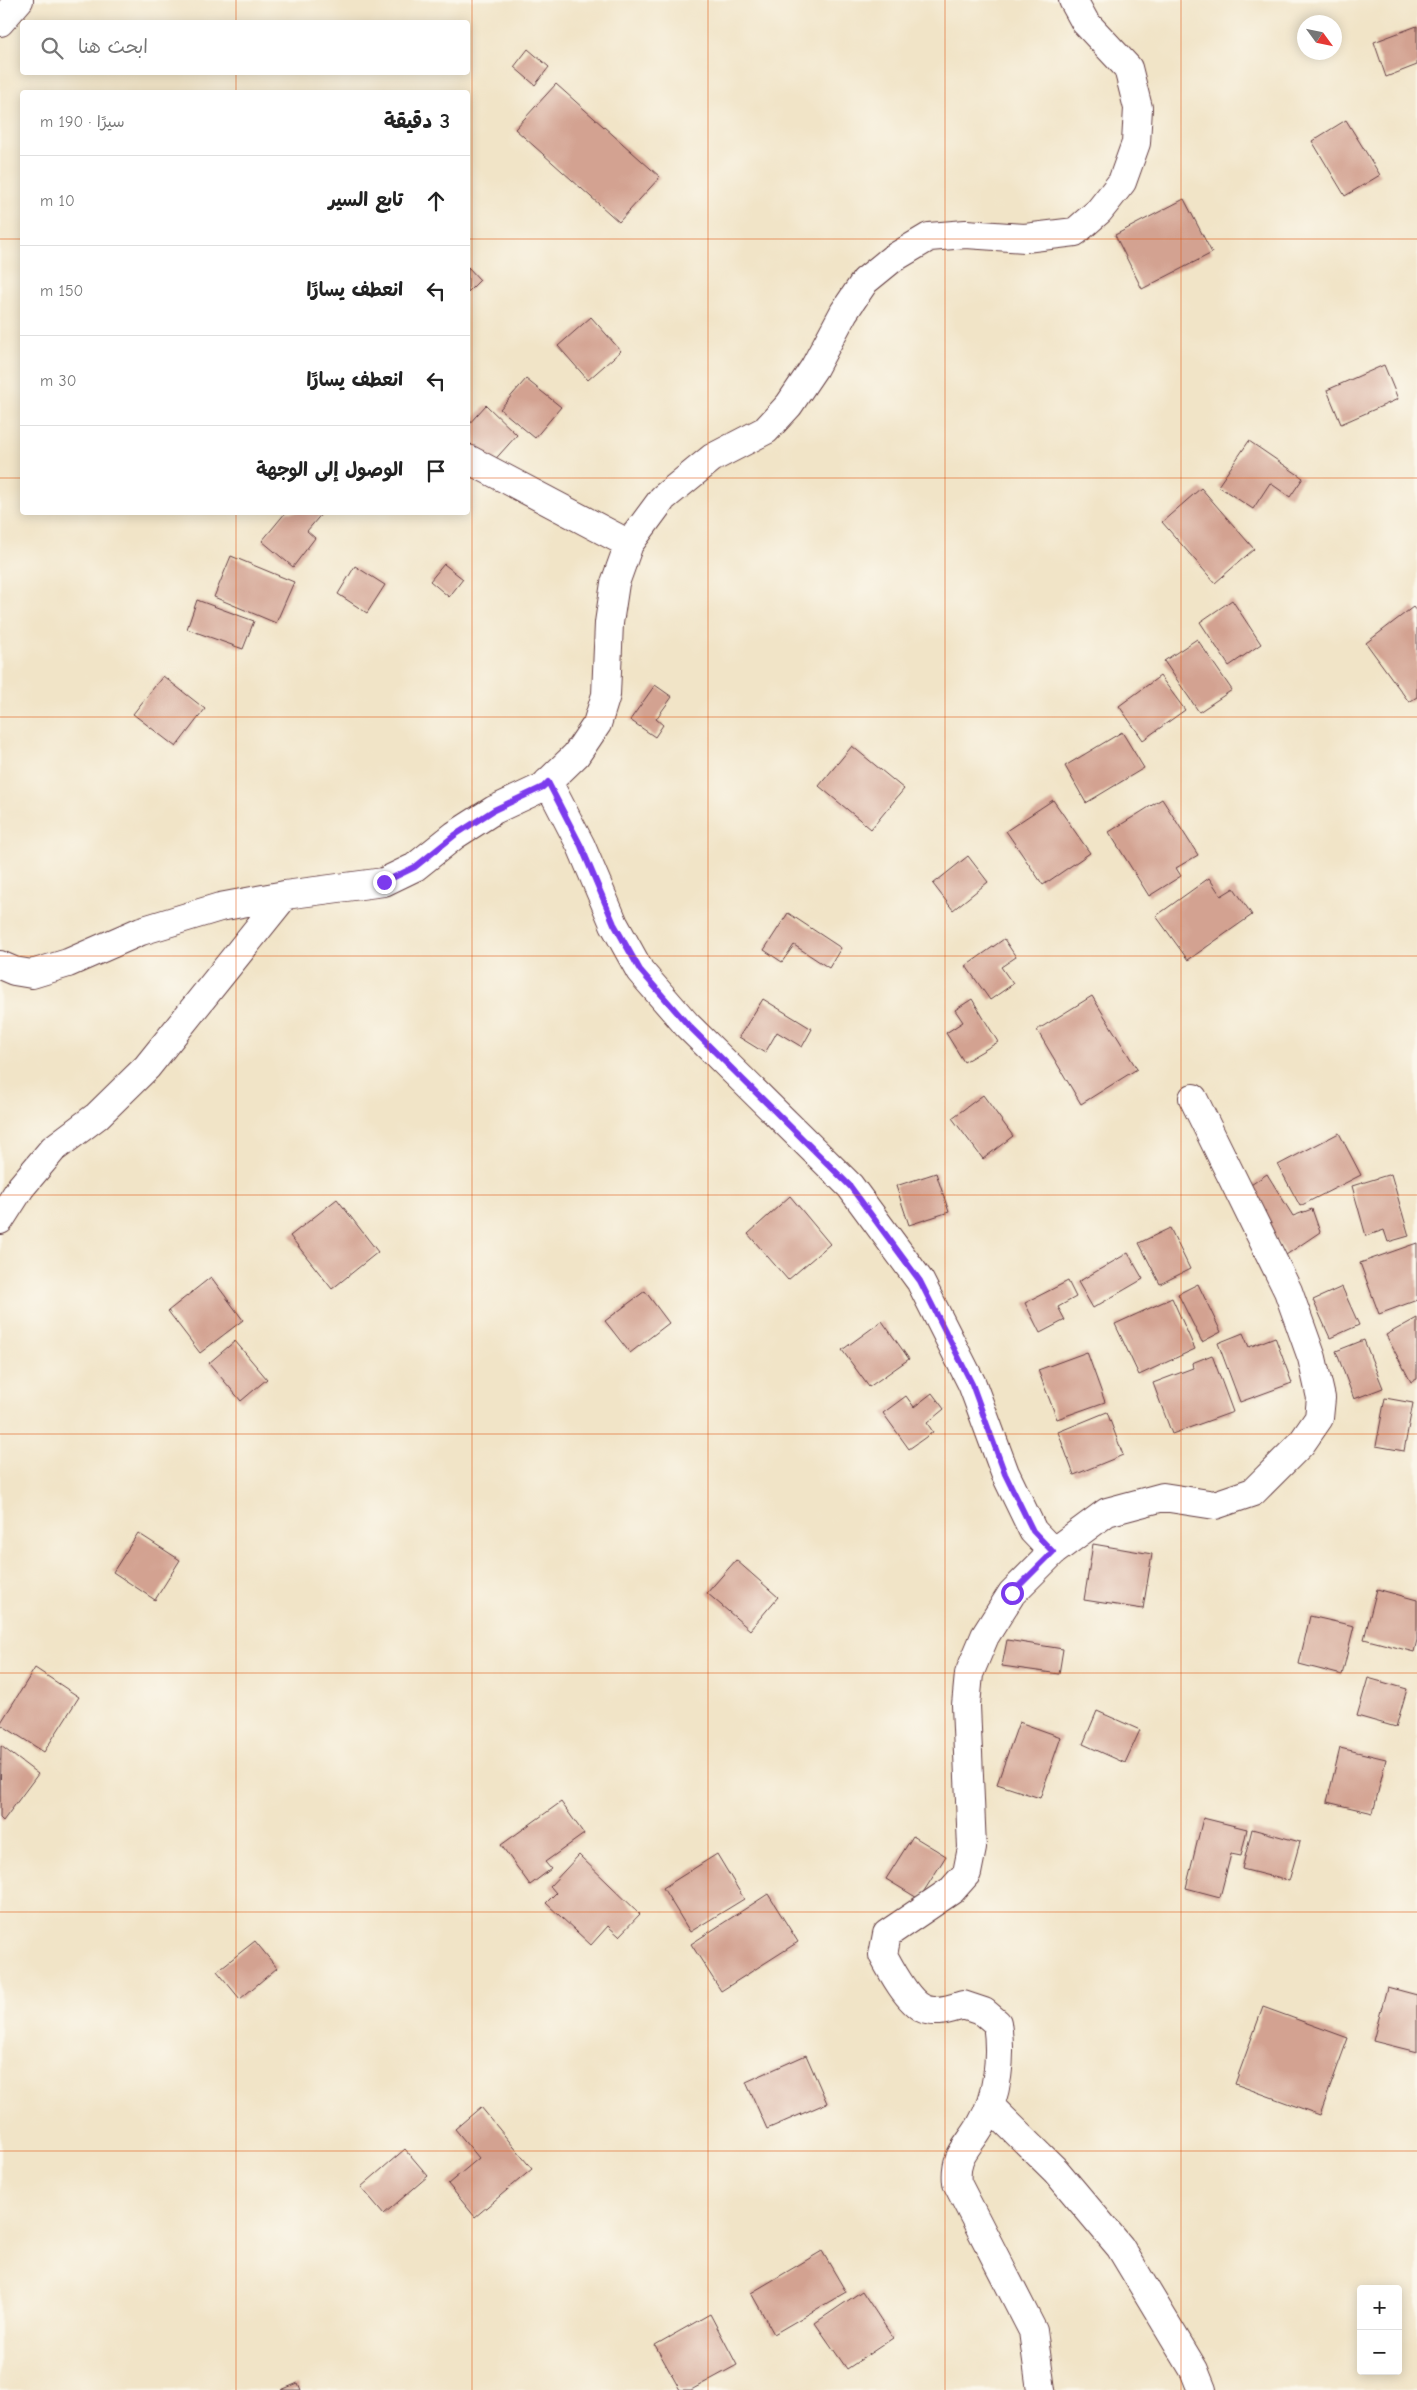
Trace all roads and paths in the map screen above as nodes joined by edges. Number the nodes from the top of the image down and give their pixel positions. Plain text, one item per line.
1 (19, 0) edge
2 (1073, 0) edge
3 (0, 22) edge
4 (470, 460) edge
5 (629, 544) junction
6 (548, 782) junction
7 (285, 895) junction
8 (0, 965) edge
9 (1193, 1098) dead end
10 (0, 1220) edge
11 (1053, 1552) junction
12 (990, 2106) junction
13 (1040, 2390) edge
14 (1202, 2390) edge

1 - 3 street
2 - 5 street
4 - 5 street
5 - 6 street
6 - 7 street
6 - 11 street
7 - 8 street
7 - 10 street
9 - 11 street
11 - 12 street
12 - 13 street
12 - 14 street

